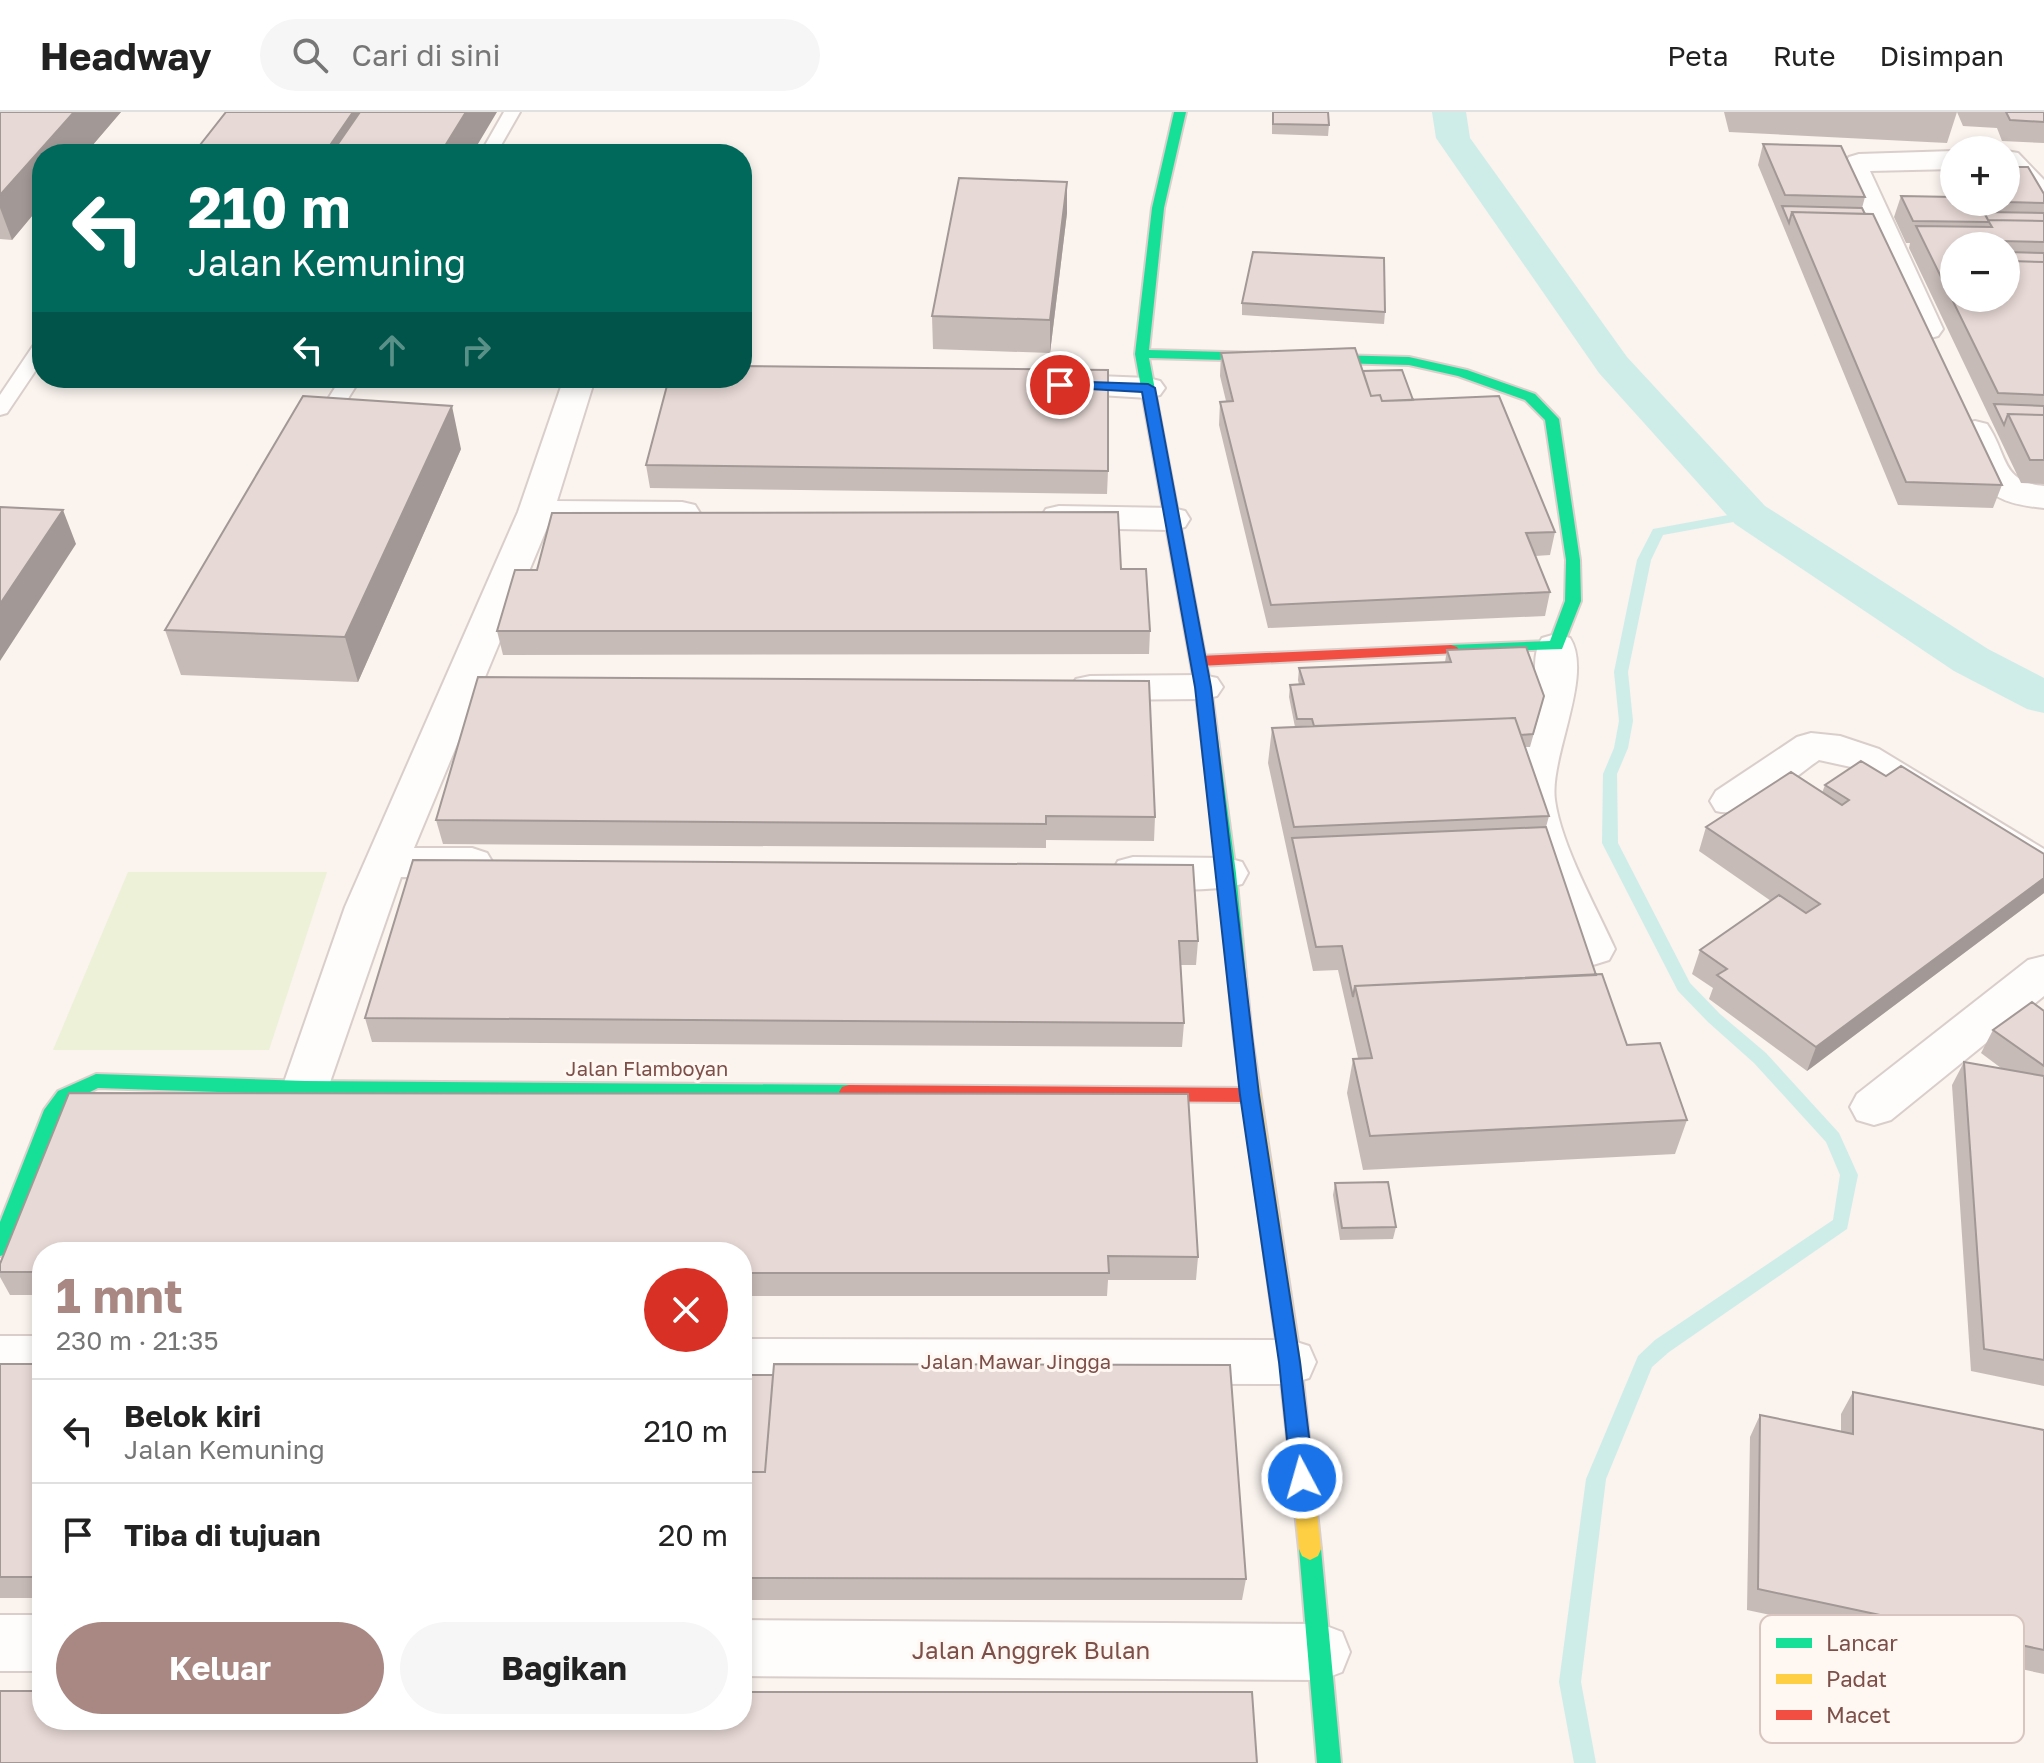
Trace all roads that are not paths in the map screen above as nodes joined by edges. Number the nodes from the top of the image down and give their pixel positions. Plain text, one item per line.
1 (512, 112) edge
2 (1180, 112) edge
3 (494, 144) edge
4 (2020, 159) edge
5 (2044, 159) edge
6 (1940, 160) edge
7 (2020, 172) edge
8 (2044, 197) edge
9 (1142, 354) junction
10 (1941, 359) edge
11 (32, 362) edge
12 (1012, 383) edge
13 (345, 388) edge
14 (577, 388) edge
15 (1148, 388) junction
16 (1959, 398) edge
17 (0, 409) edge
18 (323, 423) edge
19 (2044, 497) edge
20 (536, 512) junction
21 (710, 514) edge
22 (1027, 517) edge
23 (1172, 519) junction
24 (1556, 646) junction
25 (1201, 674) junction
26 (1058, 688) edge
27 (1731, 801) dead end
28 (386, 862) junction
29 (512, 864) edge
30 (2044, 869) edge
31 (1093, 871) edge
32 (1227, 873) junction
33 (1593, 949) dead end
34 (2044, 972) edge
35 (305, 1088) junction
36 (1249, 1095) junction
37 (1874, 1107) dead end
38 (0, 1248) edge
39 (0, 1358) edge
40 (32, 1358) edge
41 (752, 1361) edge
42 (1290, 1362) junction
43 (0, 1643) edge
44 (32, 1643) edge
45 (752, 1648) edge
46 (1321, 1652) junction
47 (1329, 1763) edge

1 - 3 lane
2 - 9 street
4 - 5 street
6 - 10 street
7 - 8 street
9 - 15 street
9 - 24 street
11 - 17 lane
12 - 15 street
13 - 18 lane
14 - 20 street
15 - 23 street
16 - 19 street
20 - 21 street
20 - 28 street
22 - 23 street
23 - 25 street
24 - 25 street
24 - 33 street
25 - 26 street
25 - 32 street
27 - 30 street
28 - 29 street
28 - 35 street
31 - 32 street
32 - 36 street
34 - 37 street
35 - 36 street, Jalan Flamboyan
35 - 38 street, Jalan Flamboyan
36 - 42 street
39 - 40 street
41 - 42 street, Jalan Mawar Jingga
42 - 46 street
43 - 44 street
45 - 46 street, Jalan Anggrek Bulan
46 - 47 street

